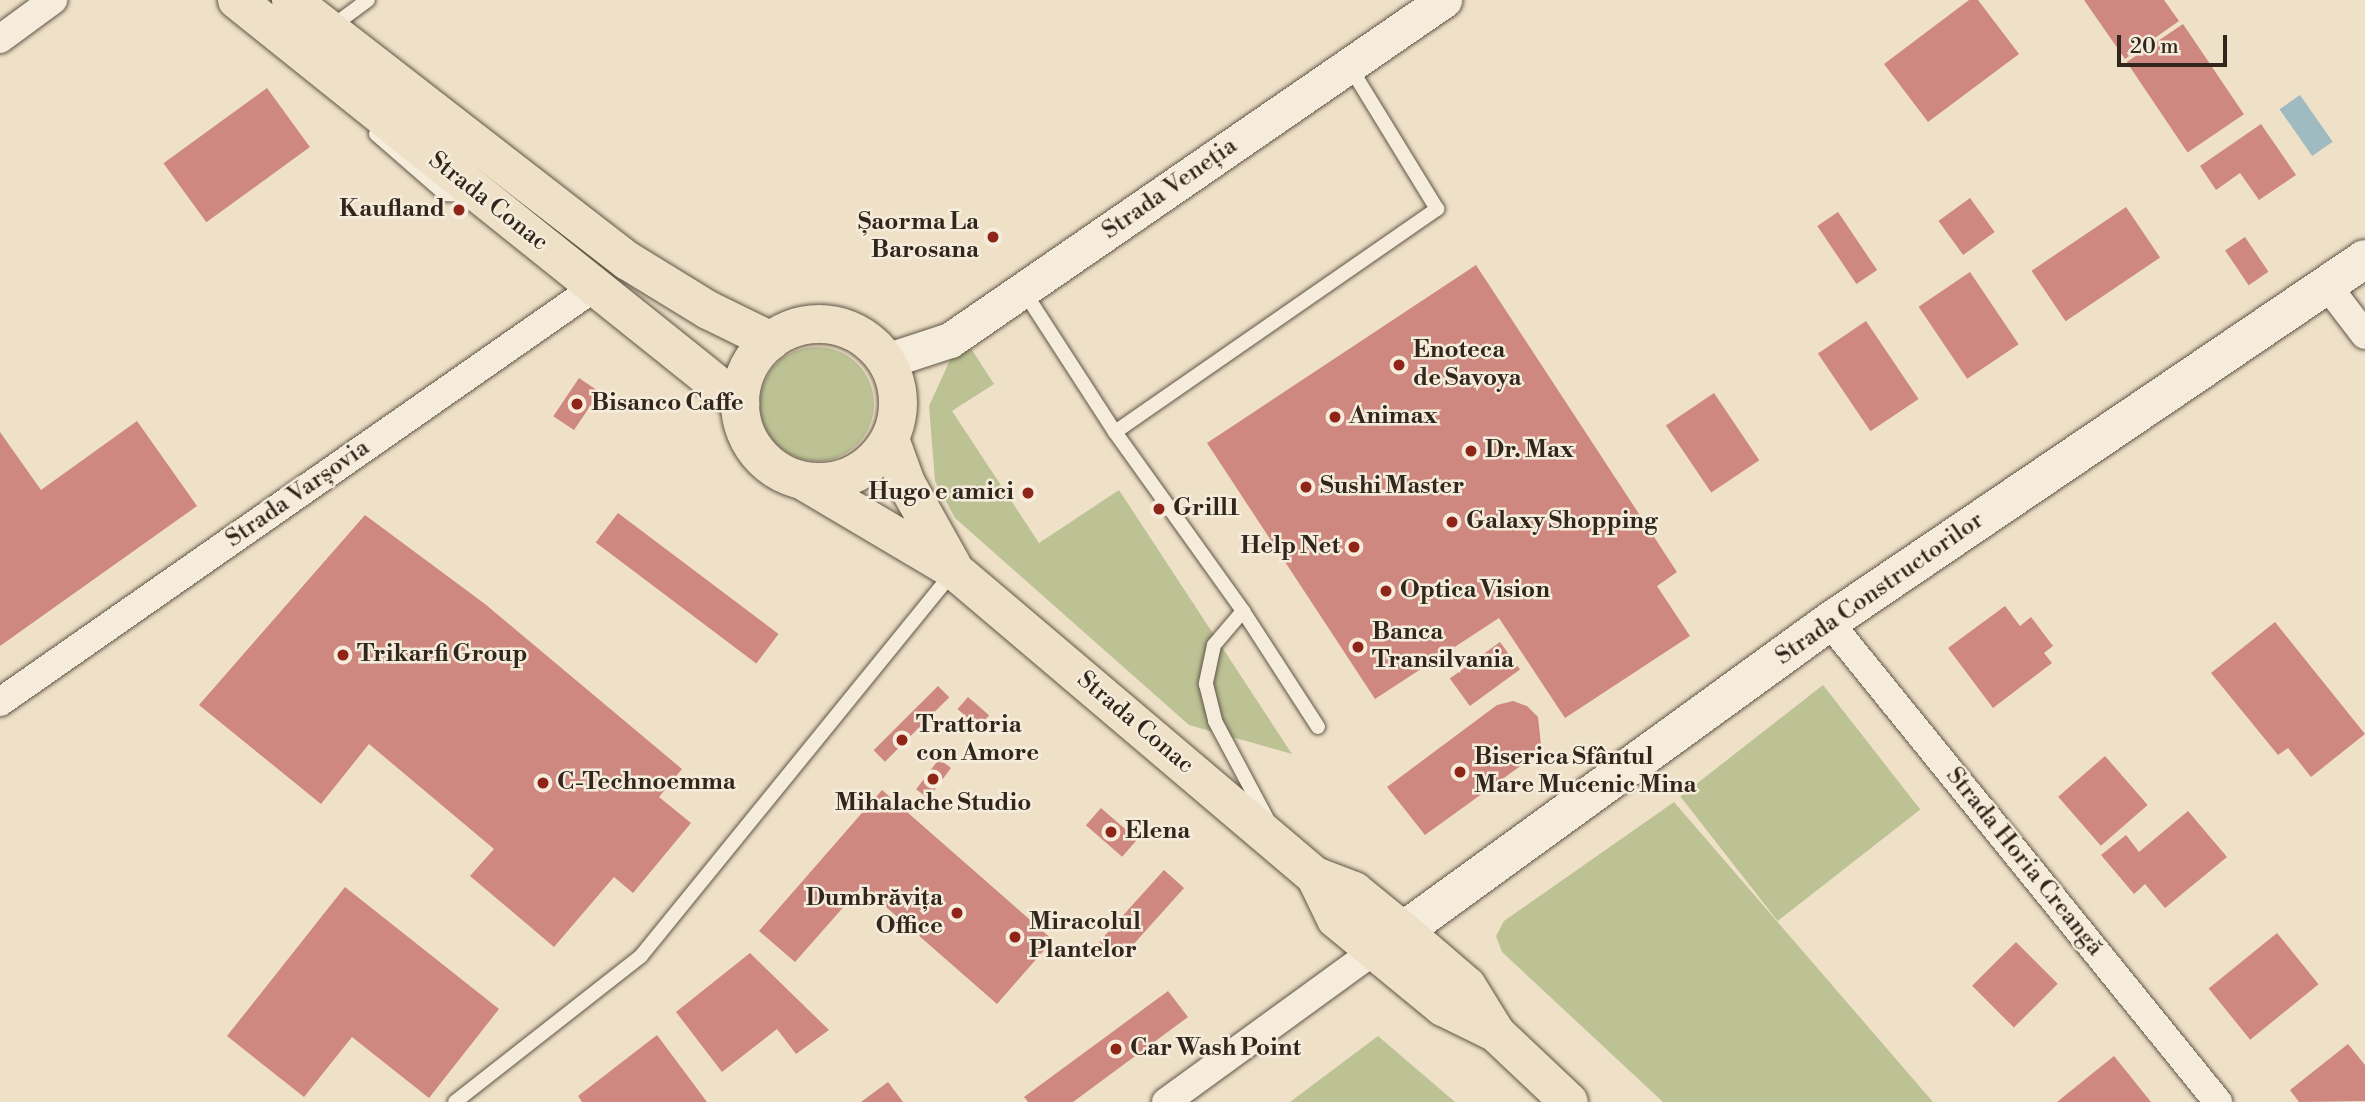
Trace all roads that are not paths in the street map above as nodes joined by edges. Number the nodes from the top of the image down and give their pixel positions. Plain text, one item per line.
1 (53, 0) edge
2 (237, 0) edge
3 (291, 0) edge
4 (368, 0) edge
5 (1444, 0) edge
6 (329, 29) junction
7 (0, 39) edge
8 (1349, 65) junction
9 (2365, 259) edge
10 (2326, 285) junction
11 (595, 287) junction
12 (1023, 290) junction
13 (2365, 335) edge
14 (771, 341) junction
15 (886, 361) junction
16 (740, 403) junction
17 (1115, 432) junction
18 (890, 439) junction
19 (805, 482) junction
20 (954, 569) junction
21 (1243, 611) junction
22 (1829, 622) junction
23 (0, 702) edge
24 (1318, 727) dead end
25 (1282, 848) junction
26 (1388, 941) junction
27 (455, 1102) edge
28 (1166, 1102) edge
29 (1569, 1102) edge
30 (2218, 1102) edge

1 - 7 street
2 - 11 main road, Strada Conac
3 - 6 main road, Strada Conac
4 - 6 lane
5 - 8 street, Strada Veneția
6 - 14 main road, Strada Conac
8 - 12 street, Strada Veneția
8 - 17 lane
9 - 10 main road, Strada Constructorilor
10 - 13 street
10 - 22 main road, Strada Constructorilor
11 - 16 main road, Strada Conac
11 - 23 street, Strada Varșovia
12 - 15 street, Strada Veneția
12 - 17 lane
14 - 15 main road
14 - 16 main road
15 - 18 main road
16 - 19 main road
17 - 21 lane
18 - 19 main road
18 - 20 main road, Strada Conac
19 - 20 main road, Strada Conac
20 - 25 main road, Strada Conac
20 - 27 lane
21 - 24 lane
21 - 25 lane
22 - 26 main road, Strada Constructorilor
22 - 30 street, Strada Horia Creangă
25 - 26 main road, Strada Conac
26 - 28 street
26 - 29 main road, Strada Conac

